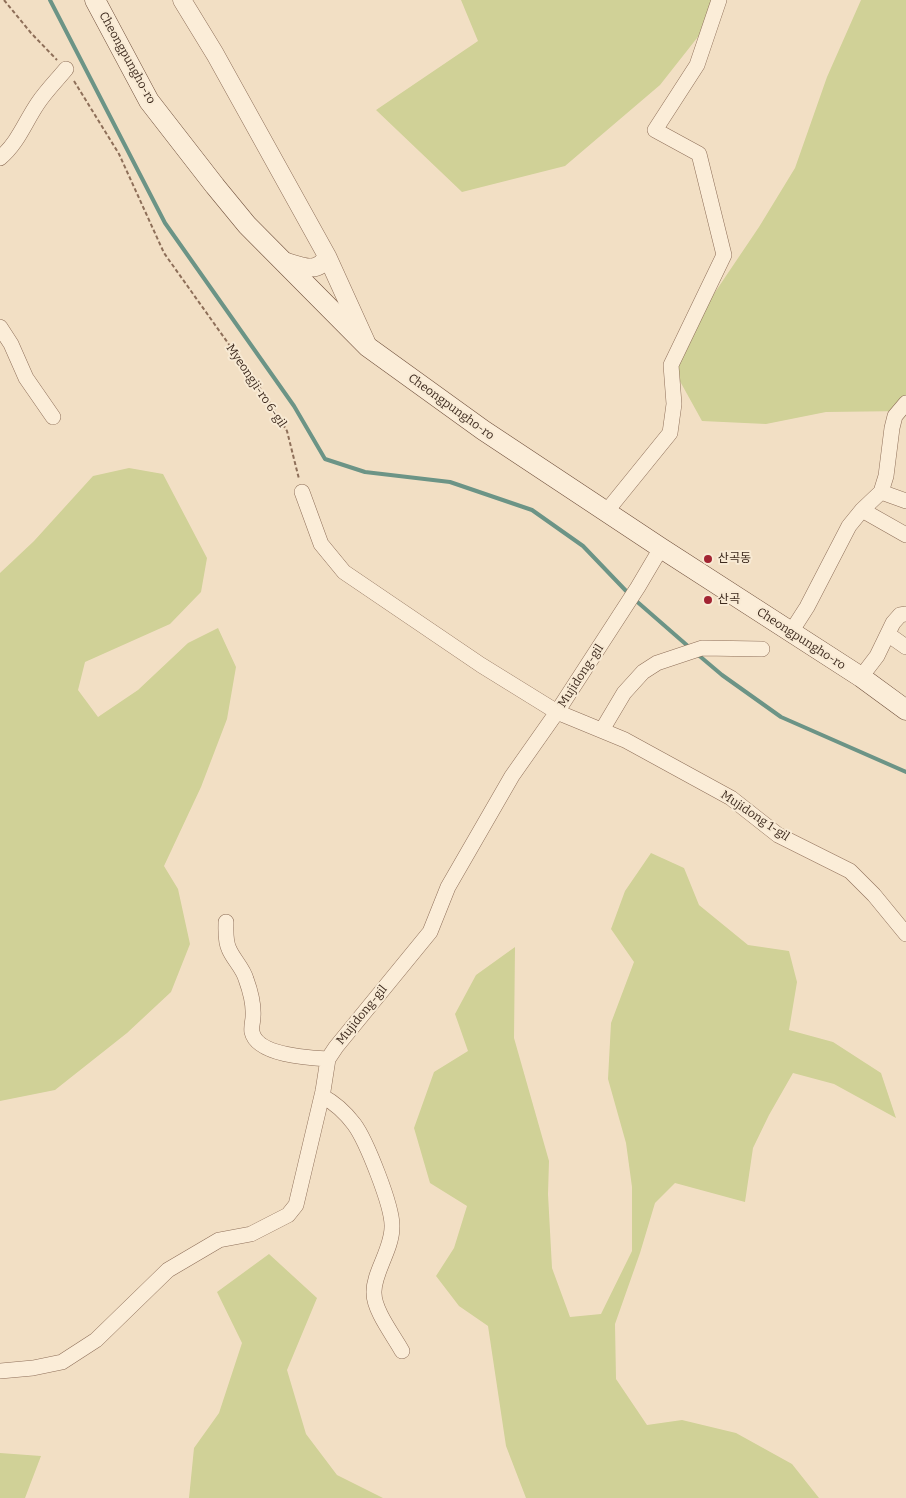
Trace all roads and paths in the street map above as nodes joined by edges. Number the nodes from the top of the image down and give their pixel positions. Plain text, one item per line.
1 (4, 0) edge
2 (95, 0) edge
3 (182, 0) edge
4 (719, 0) edge
5 (66, 69) junction
6 (0, 158) edge
7 (327, 256) junction
8 (283, 260) junction
9 (0, 327) edge
10 (368, 347) junction
11 (906, 403) edge
12 (54, 417) dead end
13 (302, 492) joint
14 (882, 492) junction
15 (906, 501) edge
16 (862, 510) junction
17 (606, 512) junction
18 (906, 535) edge
19 (661, 548) junction
20 (906, 614) edge
21 (790, 632) junction
22 (889, 635) junction
23 (906, 647) edge
24 (762, 649) dead end
25 (861, 677) junction
26 (906, 710) edge
27 (557, 712) junction
28 (602, 730) junction
29 (226, 922) dead end
30 (906, 934) edge
31 (328, 1059) junction
32 (322, 1096) junction
33 (402, 1351) dead end
34 (0, 1371) edge

1 - 5 path, Myeongji-ro 6-gil
2 - 8 main road, Cheongpungho-ro
3 - 7 street
4 - 17 street
5 - 6 street
5 - 13 path, Myeongji-ro 6-gil
7 - 8 street
7 - 10 street
8 - 10 main road, Cheongpungho-ro
9 - 12 street
10 - 17 main road, Cheongpungho-ro
11 - 14 street
13 - 27 street
14 - 15 street
14 - 16 street
16 - 18 street
16 - 21 street
17 - 19 main road, Cheongpungho-ro
19 - 21 main road, Cheongpungho-ro
19 - 27 street, Mujidong-gil
20 - 22 street
21 - 25 main road, Cheongpungho-ro
22 - 23 street
22 - 25 street
24 - 28 street
25 - 26 main road, Cheongpungho-ro
27 - 28 street, Mujidong 1-gil
27 - 31 street, Mujidong-gil
28 - 30 street, Mujidong 1-gil
29 - 31 street
31 - 32 street, Mujidong-gil
32 - 33 street
32 - 34 street, Mujidong-gil

